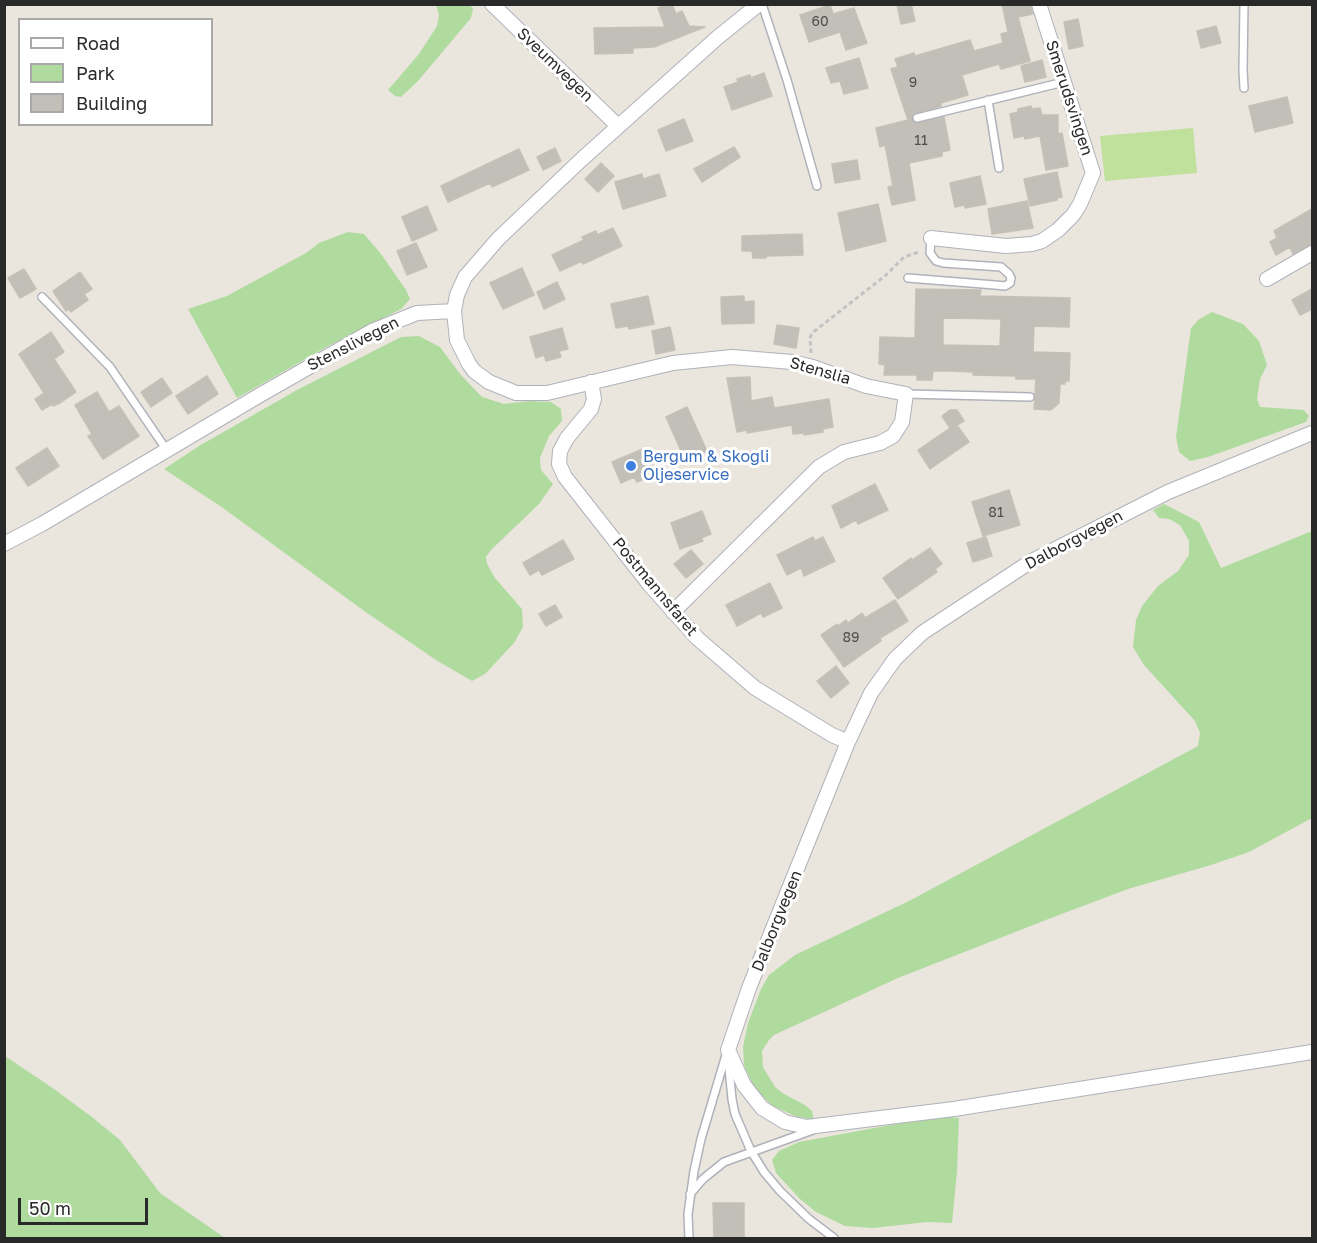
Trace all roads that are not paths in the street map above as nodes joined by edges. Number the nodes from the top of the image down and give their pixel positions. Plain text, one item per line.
1 (492, 4) edge
2 (761, 4) edge
3 (1039, 4) edge
4 (1244, 4) edge
5 (1064, 82) junction
6 (1244, 88) dead end
7 (988, 100) junction
8 (917, 118) dead end
9 (618, 126) junction
10 (999, 168) dead end
11 (818, 186) dead end
12 (930, 243) joint
13 (1312, 253) edge
14 (908, 278) dead end
15 (1267, 279) dead end
16 (42, 297) dead end
17 (454, 311) junction
18 (591, 382) junction
19 (906, 394) junction
20 (1030, 397) dead end
21 (1312, 433) edge
22 (166, 449) junction
23 (4, 544) edge
24 (673, 612) junction
25 (848, 742) junction
26 (728, 1050) junction
27 (1312, 1052) edge
28 (821, 1126) junction
29 (751, 1151) junction
30 (690, 1194) junction
31 (689, 1239) edge
32 (834, 1239) edge

1 - 9 street, Sveumvegen
2 - 9 street
2 - 11 lane
3 - 5 street, Smerudsvingen
4 - 6 lane
5 - 7 lane
5 - 12 street, Smerudsvingen
7 - 8 lane
7 - 10 lane
9 - 17 street
12 - 14 lane
13 - 15 street
16 - 22 lane
17 - 18 street, Stenslia
17 - 22 street, Stenslivegen
18 - 19 street, Stenslia
18 - 24 street, Postmannsfaret
19 - 20 lane
19 - 24 street
21 - 25 street, Dalborgvegen
22 - 23 street, Stenslivegen
24 - 25 street, Postmannsfaret
25 - 26 street, Dalborgvegen
26 - 28 street
26 - 29 lane
26 - 30 lane
27 - 28 street
28 - 29 lane
29 - 30 lane
29 - 32 lane
30 - 31 lane

